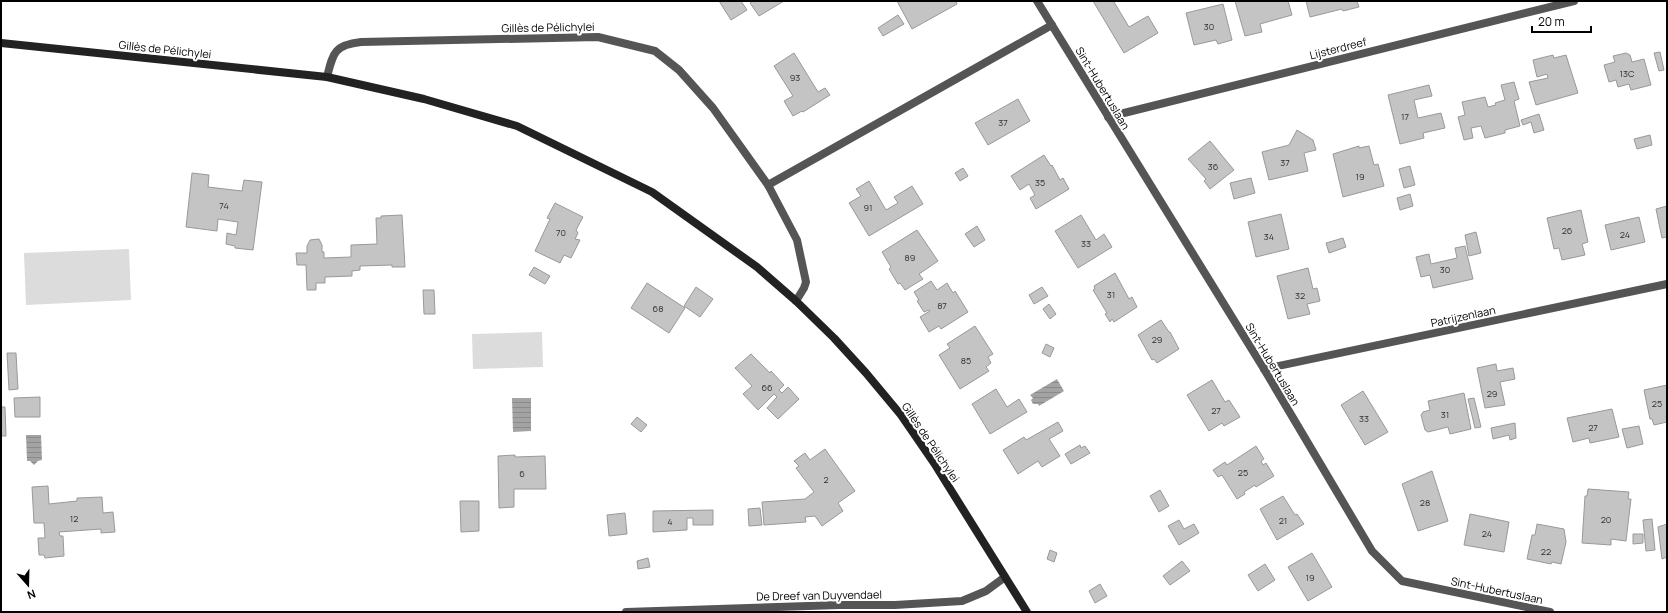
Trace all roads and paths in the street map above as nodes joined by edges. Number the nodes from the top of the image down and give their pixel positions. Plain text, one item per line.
1 (1037, 1) edge
2 (1574, 1) edge
3 (1052, 25) junction
4 (1, 42) edge
5 (327, 77) junction
6 (1108, 117) junction
7 (768, 185) junction
8 (1667, 284) edge
9 (796, 301) junction
10 (1264, 369) junction
11 (1005, 577) junction
12 (838, 608) edge
13 (626, 612) edge
14 (1027, 612) edge
15 (1550, 612) edge

1 - 3 street, Sint-Hubertuslaan
2 - 6 street, Lijsterdreef
3 - 6 street, Sint-Hubertuslaan
3 - 7 street
4 - 5 main road, Gillès de Pélichylei
5 - 7 street, Gillès de Pélichylei
5 - 9 main road, Gillès de Pélichylei
6 - 10 street, Sint-Hubertuslaan
7 - 9 street, Gillès de Pélichylei
8 - 10 street, Patrijzenlaan
9 - 11 main road, Gillès de Pélichylei
10 - 15 street, Sint-Hubertuslaan
11 - 12 street, De Dreef van Duyvendael
11 - 14 main road, Gillès de Pélichylei
12 - 13 street, De Dreef van Duyvendael

